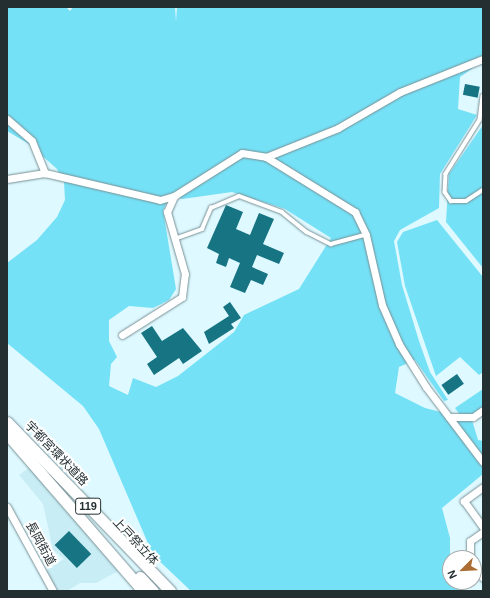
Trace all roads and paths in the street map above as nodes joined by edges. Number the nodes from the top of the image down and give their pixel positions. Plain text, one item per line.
1 (483, 59) edge
2 (483, 96) edge
3 (7, 119) edge
4 (266, 157) junction
5 (45, 173) junction
6 (7, 179) edge
7 (483, 190) edge
8 (174, 196) junction
9 (366, 235) junction
10 (175, 240) junction
11 (122, 335) dead end
12 (483, 410) edge
13 (449, 417) junction
14 (7, 422) edge
15 (7, 434) edge
16 (483, 462) edge
17 (52, 475) junction
18 (483, 487) edge
19 (7, 508) edge
20 (483, 528) edge
21 (483, 532) edge
22 (470, 550) edge
23 (53, 591) edge
24 (143, 591) edge
25 (153, 591) edge
26 (162, 591) edge
27 (170, 591) edge

1 - 4 street
2 - 7 lane
3 - 5 street
4 - 8 street
4 - 9 street
5 - 6 street
5 - 8 street
8 - 10 street
9 - 10 lane
9 - 13 street
10 - 11 street
12 - 13 street
13 - 16 street
14 - 17 highway, 宇都宮環状道路 / 119
15 - 17 highway, 宇都宮環状道路 / 119
17 - 24 highway, 宇都宮環状道路 / 119
17 - 25 highway, 上戸祭立体 / 119
17 - 26 highway, 上戸祭立体 / 119
17 - 27 highway, 宇都宮環状道路 / 119
18 - 20 street
19 - 23 street, 長岡街道
21 - 22 street

